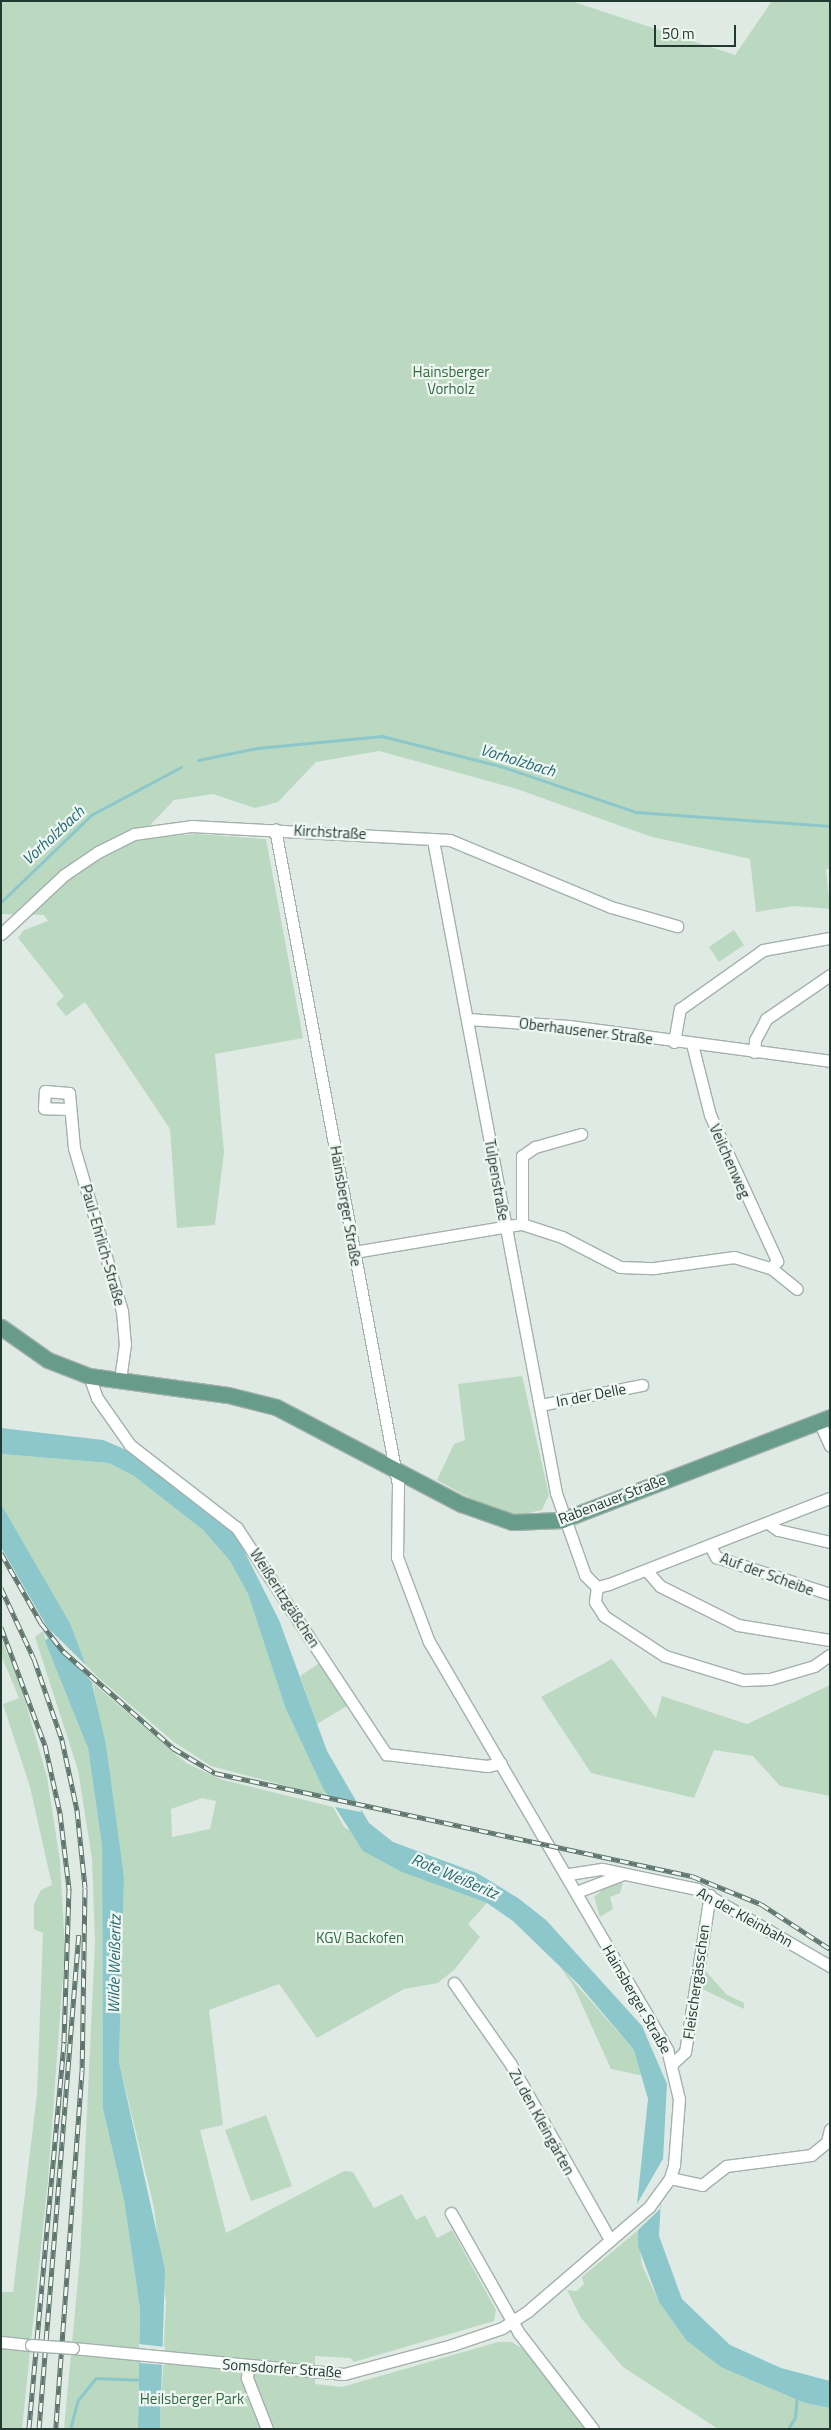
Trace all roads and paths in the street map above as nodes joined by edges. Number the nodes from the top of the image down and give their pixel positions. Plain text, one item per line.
1 (275, 829) junction
2 (433, 840) junction
3 (677, 926) dead end
4 (1, 934) edge
5 (830, 938) edge
6 (830, 975) edge
7 (468, 1019) junction
8 (674, 1042) junction
9 (692, 1044) junction
10 (754, 1052) junction
11 (830, 1061) edge
12 (68, 1109) dead end
13 (581, 1134) dead end
14 (505, 1224) junction
15 (522, 1224) junction
16 (354, 1252) junction
17 (770, 1268) junction
18 (797, 1289) dead end
19 (1, 1327) edge
20 (89, 1376) junction
21 (120, 1381) junction
22 (642, 1385) dead end
23 (540, 1406) junction
24 (824, 1419) edge
25 (830, 1446) edge
26 (395, 1469) junction
27 (830, 1498) edge
28 (562, 1520) junction
29 (768, 1523) junction
30 (830, 1542) edge
31 (710, 1546) junction
32 (647, 1571) junction
33 (597, 1587) junction
34 (830, 1594) edge
35 (830, 1640) edge
36 (830, 1655) edge
37 (501, 1763) junction
38 (569, 1874) junction
39 (625, 1874) junction
40 (579, 1892) junction
41 (710, 1895) junction
42 (830, 1966) edge
43 (454, 1983) dead end
44 (673, 2063) junction
45 (830, 2130) edge
46 (670, 2178) junction
47 (451, 2214) dead end
48 (610, 2240) junction
49 (513, 2322) junction
50 (1, 2342) edge
51 (248, 2367) junction
52 (267, 2429) edge
53 (593, 2429) edge

1 - 2 street, Kirchstraße
1 - 4 street, Kirchstraße
1 - 16 street, Hainsberger Straße
2 - 3 street, Kirchstraße
2 - 7 street, Tulpenstraße
5 - 8 street, Oberhausener Straße
6 - 10 street
7 - 8 street, Oberhausener Straße
7 - 14 street, Tulpenstraße
8 - 9 street, Oberhausener Straße
9 - 10 street, Oberhausener Straße
9 - 17 street, Veilchenweg
10 - 11 street, Oberhausener Straße
12 - 21 street, Paul-Ehrlich-Straße
13 - 15 street
14 - 15 street
14 - 16 street
14 - 23 street, Tulpenstraße
15 - 17 street
16 - 26 street, Hainsberger Straße
17 - 18 street
19 - 20 main road, Rabenauer Straße
20 - 21 main road, Rabenauer Straße
20 - 37 street, Weißeritzgäßchen
21 - 26 main road, Rabenauer Straße
22 - 23 street, In der Delle
23 - 28 street, Tulpenstraße
24 - 25 street
24 - 28 main road, Rabenauer Straße
26 - 28 main road, Rabenauer Straße
26 - 37 street, Hainsberger Straße
27 - 29 street, Auf der Scheibe
28 - 33 street
29 - 30 street
29 - 31 street, Auf der Scheibe
31 - 32 street, Auf der Scheibe
31 - 34 street, Auf der Scheibe
32 - 33 street, Auf der Scheibe
32 - 35 street
33 - 36 street
37 - 38 street, Hainsberger Straße
38 - 39 street, An der Kleinbahn
38 - 40 street, Hainsberger Straße
39 - 40 street
39 - 41 street, An der Kleinbahn
40 - 44 street, Hainsberger Straße
41 - 42 street, An der Kleinbahn
41 - 44 street, Fleischergässchen
43 - 48 street, Zu den Kleingärten
44 - 46 street, Hainsberger Straße
45 - 46 street
46 - 48 street, Hainsberger Straße
47 - 49 street
48 - 49 street, Hainsberger Straße
49 - 51 street, Somsdorfer Straße
49 - 53 street
50 - 51 street, Somsdorfer Straße, bridge
51 - 52 street

